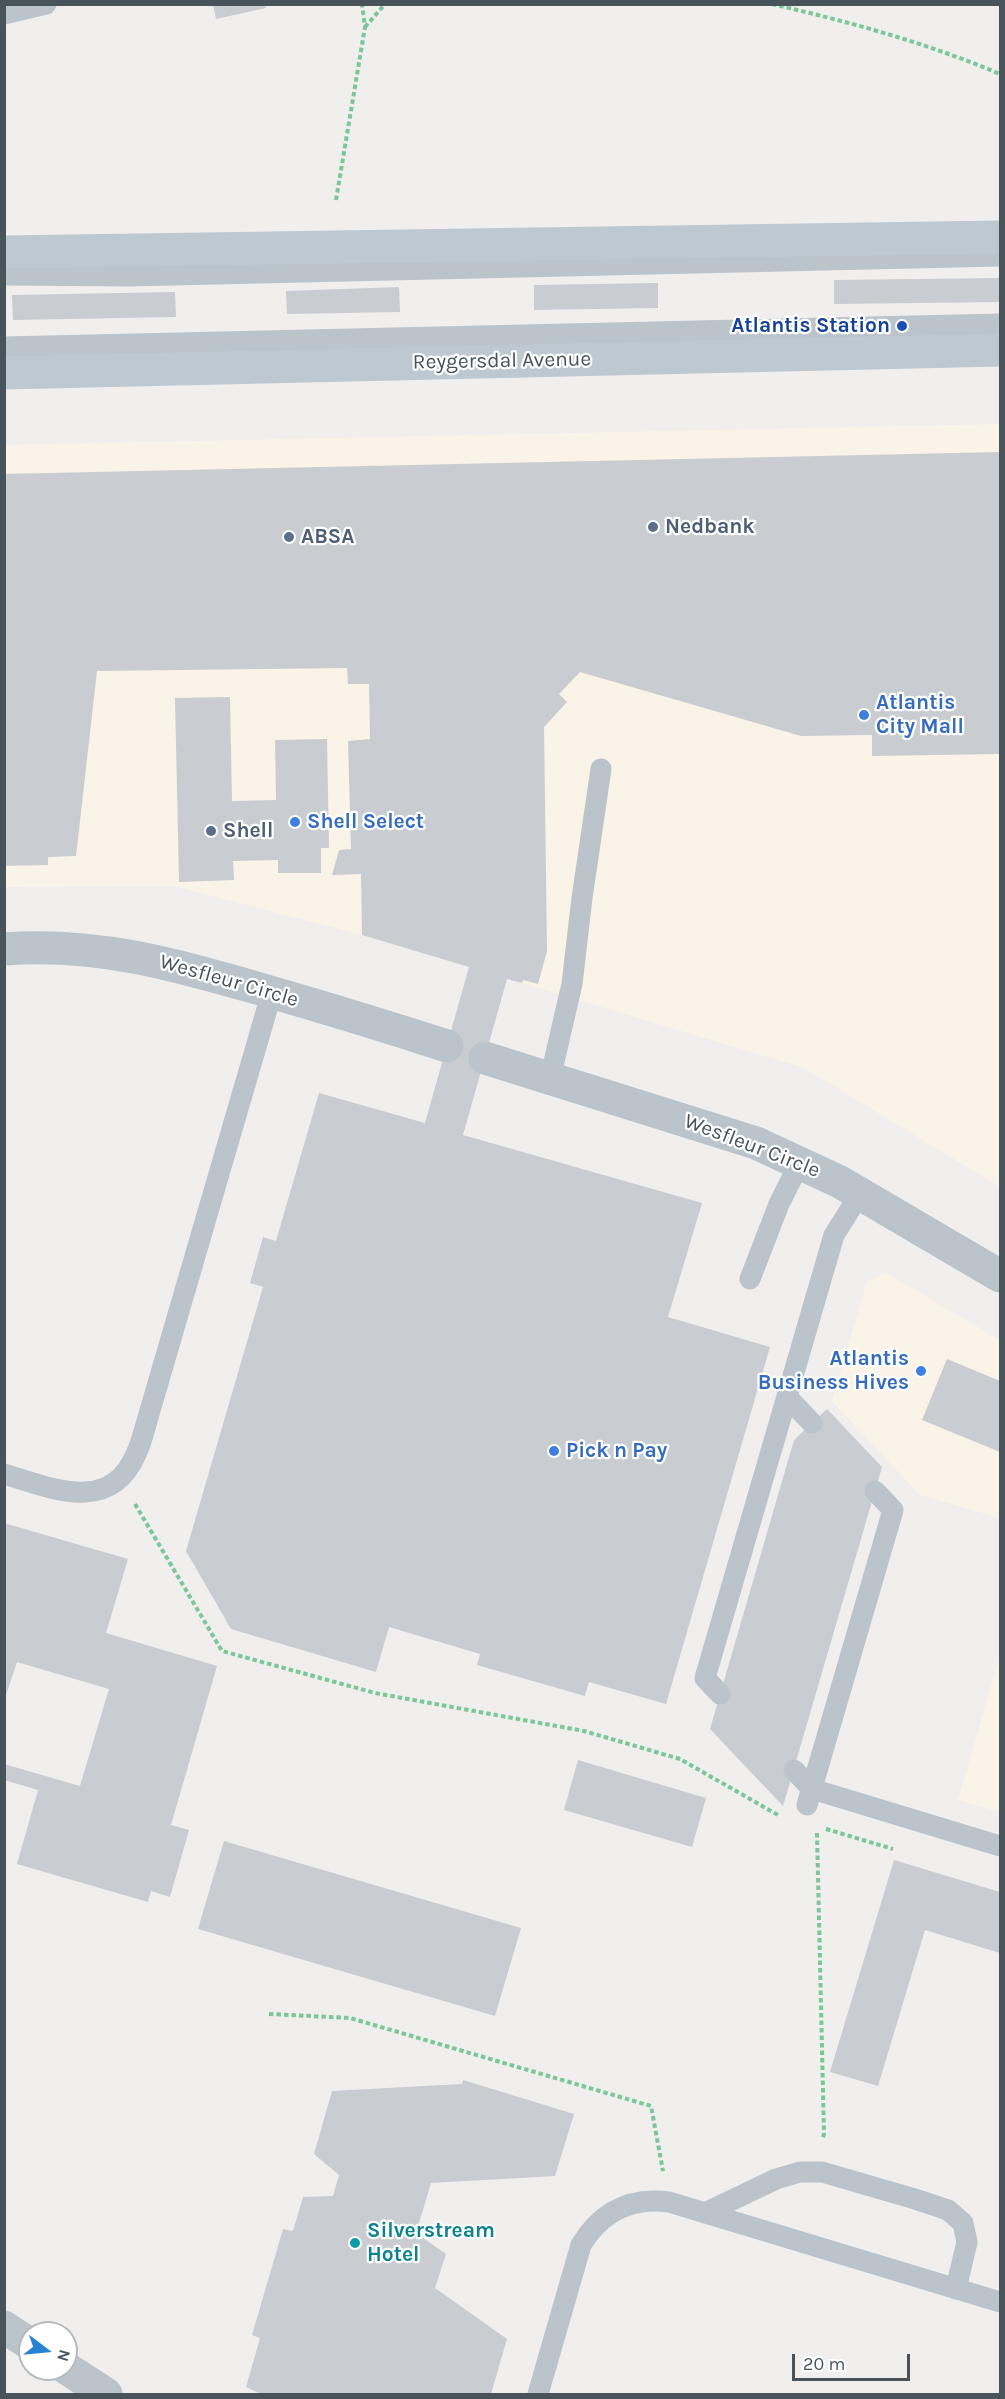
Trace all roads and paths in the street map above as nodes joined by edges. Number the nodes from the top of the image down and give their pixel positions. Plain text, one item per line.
1 (46, 4) edge
2 (362, 4) edge
3 (385, 4) edge
4 (772, 4) edge
5 (4, 14) edge
6 (365, 27) junction
7 (1000, 74) edge
8 (336, 200) dead end
9 (1000, 237) edge
10 (4, 252) edge
11 (1000, 256) edge
12 (4, 275) edge
13 (1000, 324) edge
14 (4, 347) edge
15 (1000, 350) edge
16 (4, 373) edge
17 (601, 769) dead end
18 (4, 950) edge
19 (273, 992) junction
20 (447, 1046) dead end
21 (485, 1058) dead end
22 (550, 1079) junction
23 (800, 1162) junction
24 (860, 1194) junction
25 (1000, 1276) edge
26 (750, 1279) dead end
27 (787, 1397) junction
28 (812, 1423) dead end
29 (4, 1474) edge
30 (120, 1478) junction
31 (875, 1491) dead end
32 (720, 1694) dead end
33 (680, 1760) dead end
34 (794, 1770) dead end
35 (809, 1797) junction
36 (1000, 1846) edge
37 (269, 2014) dead end
38 (812, 2171) junction
39 (669, 2202) junction
40 (705, 2213) junction
41 (956, 2289) junction
42 (1000, 2302) edge
43 (4, 2327) edge
44 (18, 2336) edge
45 (78, 2376) edge
46 (106, 2394) edge
47 (538, 2394) edge

1 - 5 lane
2 - 6 path
3 - 6 path
4 - 7 path
6 - 8 path
9 - 10 main road
11 - 12 lane
13 - 14 lane
15 - 16 main road, Reygersdal Avenue
17 - 22 lane
18 - 19 street, Wesfleur Circle
19 - 20 street, Wesfleur Circle
19 - 30 lane
21 - 22 street, Wesfleur Circle
22 - 23 street, Wesfleur Circle
23 - 24 street, Wesfleur Circle
23 - 26 lane
24 - 25 street, Wesfleur Circle
24 - 27 lane
27 - 28 lane
27 - 32 lane
29 - 30 lane
30 - 33 path
31 - 35 lane
34 - 35 lane
35 - 36 lane
35 - 38 path
37 - 39 path
38 - 40 lane
38 - 41 lane
39 - 40 lane
39 - 47 lane
40 - 41 lane
41 - 42 lane
43 - 44 street
45 - 46 street

